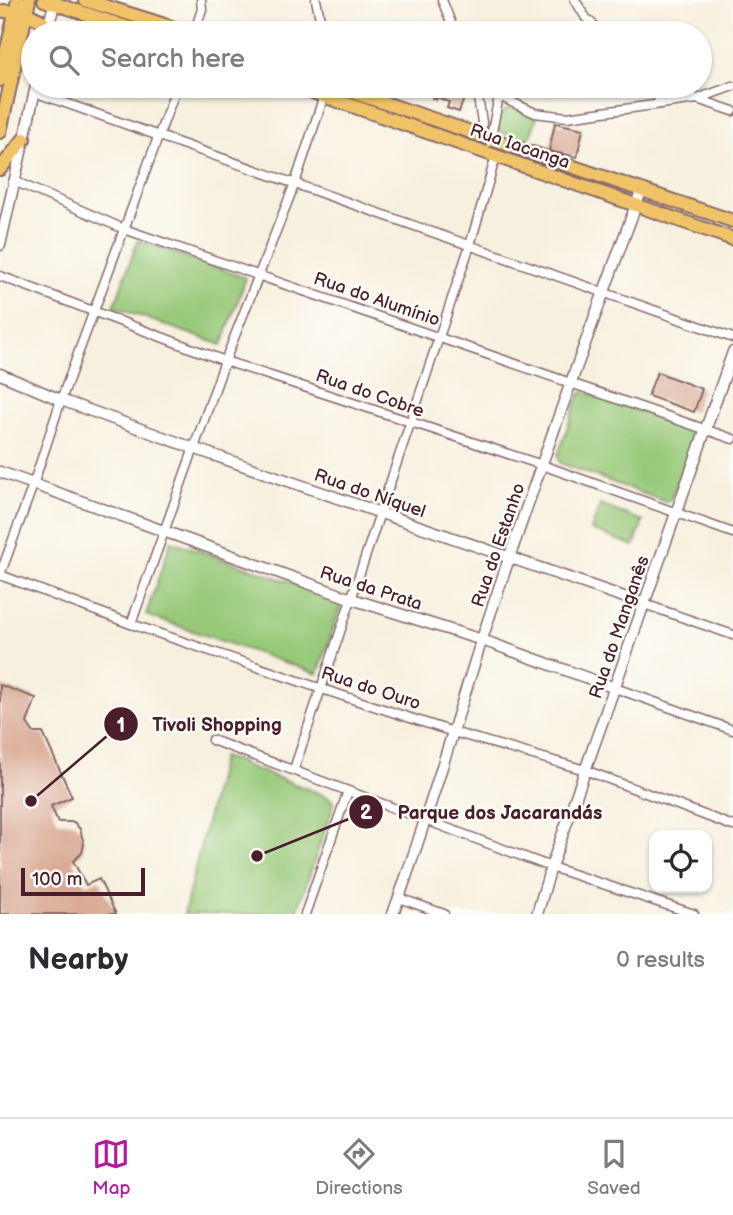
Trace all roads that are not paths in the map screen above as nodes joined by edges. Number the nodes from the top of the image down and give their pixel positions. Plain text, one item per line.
1 (85, 0) edge
2 (201, 0) edge
3 (316, 0) edge
4 (442, 0) edge
5 (575, 0) edge
6 (51, 1) edge
7 (19, 6) edge
8 (42, 21) edge
9 (48, 21) edge
10 (109, 21) edge
11 (153, 21) edge
12 (197, 21) edge
13 (320, 21) edge
14 (450, 21) edge
15 (589, 21) edge
16 (0, 80) edge
17 (733, 86) edge
18 (712, 94) edge
19 (33, 98) edge
20 (58, 98) edge
21 (173, 98) edge
22 (324, 98) edge
23 (349, 98) joint
24 (478, 98) edge
25 (498, 98) edge
26 (503, 98) edge
27 (659, 98) edge
28 (697, 99) joint
29 (658, 104) junction
30 (733, 111) edge
31 (0, 132) edge
32 (158, 137) junction
33 (486, 138) junction
34 (24, 139) junction
35 (507, 145) junction
36 (488, 153) junction
37 (0, 169) edge
38 (14, 181) junction
39 (295, 183) junction
40 (642, 189) junction
41 (636, 205) junction
42 (733, 221) edge
43 (124, 229) junction
44 (733, 239) edge
45 (0, 245) edge
46 (470, 245) junction
47 (258, 275) junction
48 (0, 276) edge
49 (604, 291) junction
50 (93, 312) junction
51 (438, 336) junction
52 (733, 338) edge
53 (733, 352) edge
54 (225, 361) junction
55 (0, 374) edge
56 (570, 381) junction
57 (61, 400) junction
58 (410, 423) junction
59 (706, 430) junction
60 (733, 439) edge
61 (193, 448) junction
62 (542, 465) junction
63 (0, 471) edge
64 (33, 485) junction
65 (380, 513) junction
66 (676, 513) junction
67 (164, 532) junction
68 (733, 533) edge
69 (510, 558) junction
70 (0, 575) edge
71 (352, 599) junction
72 (644, 604) junction
73 (131, 624) junction
74 (733, 635) edge
75 (482, 640) junction
76 (615, 688) junction
77 (323, 689) junction
78 (733, 730) edge
79 (453, 732) junction
80 (212, 740) dead end
81 (294, 769) junction
82 (585, 770) junction
83 (348, 791) junction
84 (426, 820) junction
85 (733, 827) edge
86 (551, 867) junction
87 (399, 898) junction
88 (305, 914) edge
89 (393, 914) edge
90 (444, 914) edge
91 (537, 914) edge
92 (694, 914) edge

1 - 11 main road
2 - 12 street
3 - 13 street
4 - 14 street
5 - 15 street
6 - 9 street
6 - 10 main road
7 - 8 main road
7 - 16 main road
7 - 31 main road
17 - 18 street
19 - 34 street
20 - 32 street
21 - 32 street
22 - 39 street
23 - 33 main road, Rua Iacanga
23 - 36 main road, Rua Iacanga
24 - 33 street
25 - 33 street
26 - 29 street
27 - 29 street
28 - 29 street
28 - 30 street
32 - 39 street
32 - 43 street
33 - 35 main road, Rua Iacanga
33 - 36 street
34 - 37 main road
34 - 38 street
35 - 36 main road
35 - 40 main road, Rua Iacanga
36 - 41 main road, Rua Iacanga
36 - 46 street
38 - 43 street, Rua do Alumínio
38 - 45 street
39 - 46 street
39 - 47 street
40 - 41 street, Rua do Estanho
40 - 42 main road, Rua Iacanga
41 - 44 main road, Rua Iacanga
41 - 49 street, Rua do Estanho
43 - 47 street, Rua do Alumínio
43 - 50 street
46 - 49 street
46 - 51 street
47 - 51 street, Rua do Alumínio
47 - 54 street
48 - 50 street, Rua do Cobre
49 - 52 street
49 - 56 street, Rua do Estanho
50 - 54 street, Rua do Cobre
50 - 57 street
51 - 56 street, Rua do Alumínio
51 - 58 street
53 - 59 street, Rua do Manganês
54 - 58 street, Rua do Cobre
54 - 61 street
55 - 57 street, Rua do Níquel
56 - 59 street, Rua do Alumínio
56 - 62 street, Rua do Estanho
57 - 61 street, Rua do Níquel
57 - 64 street
58 - 62 street, Rua do Cobre
58 - 65 street
59 - 60 street, Rua do Alumínio
59 - 66 street, Rua do Manganês
61 - 65 street, Rua do Níquel
61 - 67 street
62 - 66 street, Rua do Cobre
62 - 69 street, Rua do Estanho
63 - 64 street, Rua da Prata
64 - 67 street, Rua da Prata
64 - 70 street
65 - 69 street, Rua do Níquel
65 - 71 street
66 - 68 street, Rua do Cobre
66 - 72 street, Rua do Manganês
67 - 71 street, Rua da Prata
67 - 73 street
69 - 72 street, Rua do Níquel
69 - 75 street, Rua do Estanho
70 - 73 street, Rua do Ouro
71 - 75 street, Rua da Prata
71 - 77 street
72 - 74 street, Rua do Níquel
72 - 76 street, Rua do Manganês
73 - 77 street, Rua do Ouro
75 - 76 street, Rua da Prata
75 - 79 street, Rua do Estanho
76 - 78 street, Rua da Prata
76 - 82 street, Rua do Manganês
77 - 79 street, Rua do Ouro
77 - 81 street
79 - 82 street, Rua do Ouro
79 - 84 street, Rua do Estanho
80 - 81 street
81 - 83 street
82 - 85 street, Rua do Ouro
82 - 86 street, Rua do Manganês
83 - 84 street
83 - 88 street
84 - 86 street
84 - 87 street, Rua do Estanho
86 - 91 street, Rua do Manganês
86 - 92 street
87 - 89 street, Rua do Estanho
87 - 90 street

